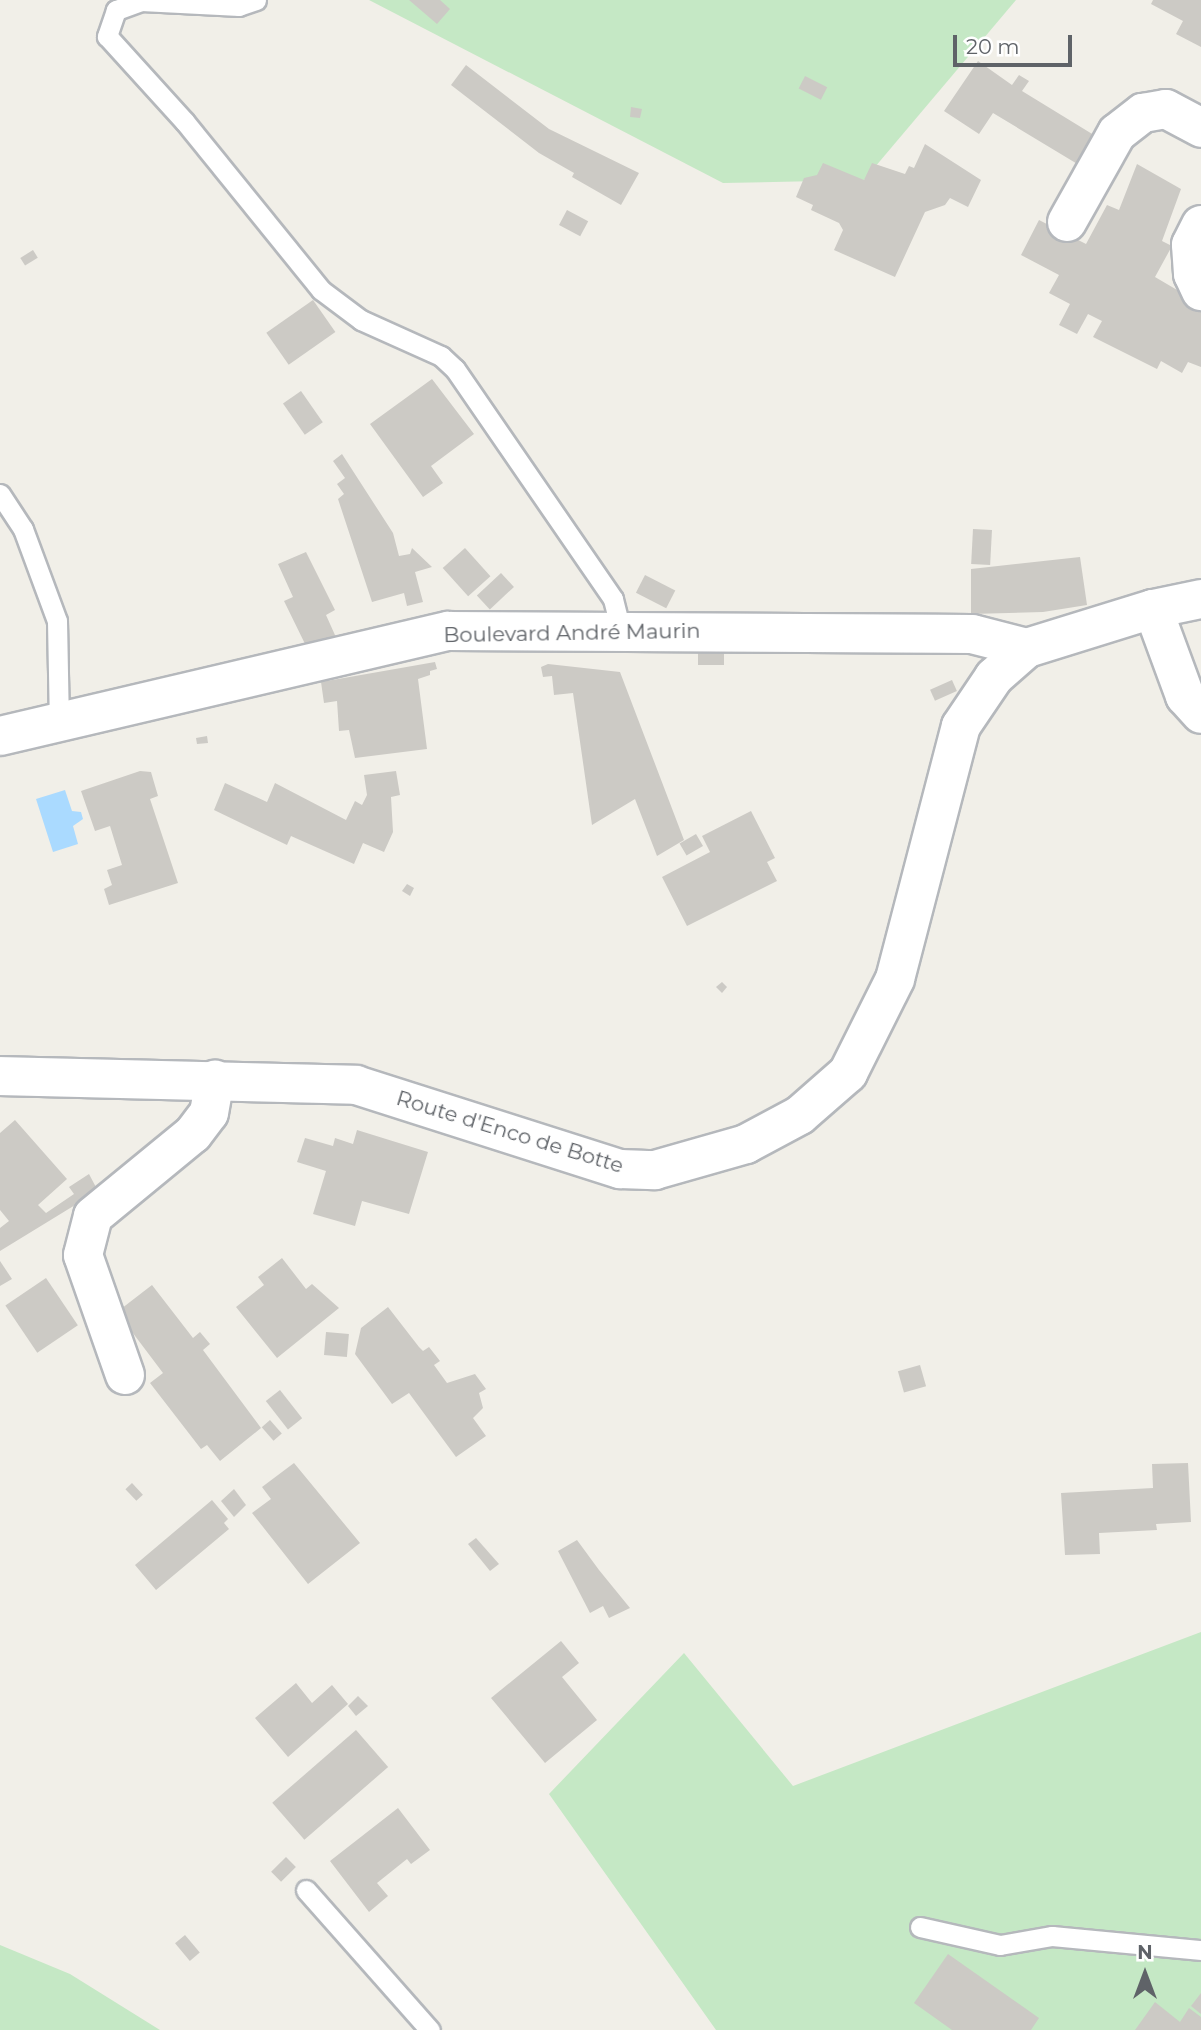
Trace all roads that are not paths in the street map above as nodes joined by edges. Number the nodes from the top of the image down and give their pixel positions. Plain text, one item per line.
1 (256, 0) edge
2 (1201, 128) edge
3 (1067, 222) dead end
4 (1201, 225) edge
5 (1201, 291) edge
6 (0, 494) edge
7 (1201, 599) edge
8 (1153, 609) junction
9 (621, 630) junction
10 (1027, 648) junction
11 (1201, 714) edge
12 (59, 722) junction
13 (0, 737) edge
14 (0, 1076) edge
15 (215, 1080) junction
16 (125, 1375) dead end
17 (306, 1890) dead end
18 (920, 1927) dead end
19 (1201, 1950) edge
20 (430, 2030) edge

1 - 9 lane
2 - 3 street
4 - 5 street
6 - 12 lane
7 - 8 street, Route d'Enco de Botte
8 - 10 street, Route d'Enco de Botte
8 - 11 street
9 - 10 street, Boulevard André Maurin
9 - 12 street, Boulevard André Maurin
10 - 15 street, Route d'Enco de Botte
12 - 13 street, Boulevard André Maurin
14 - 15 street, Route d'Enco de Botte
15 - 16 street
17 - 20 lane
18 - 19 lane

